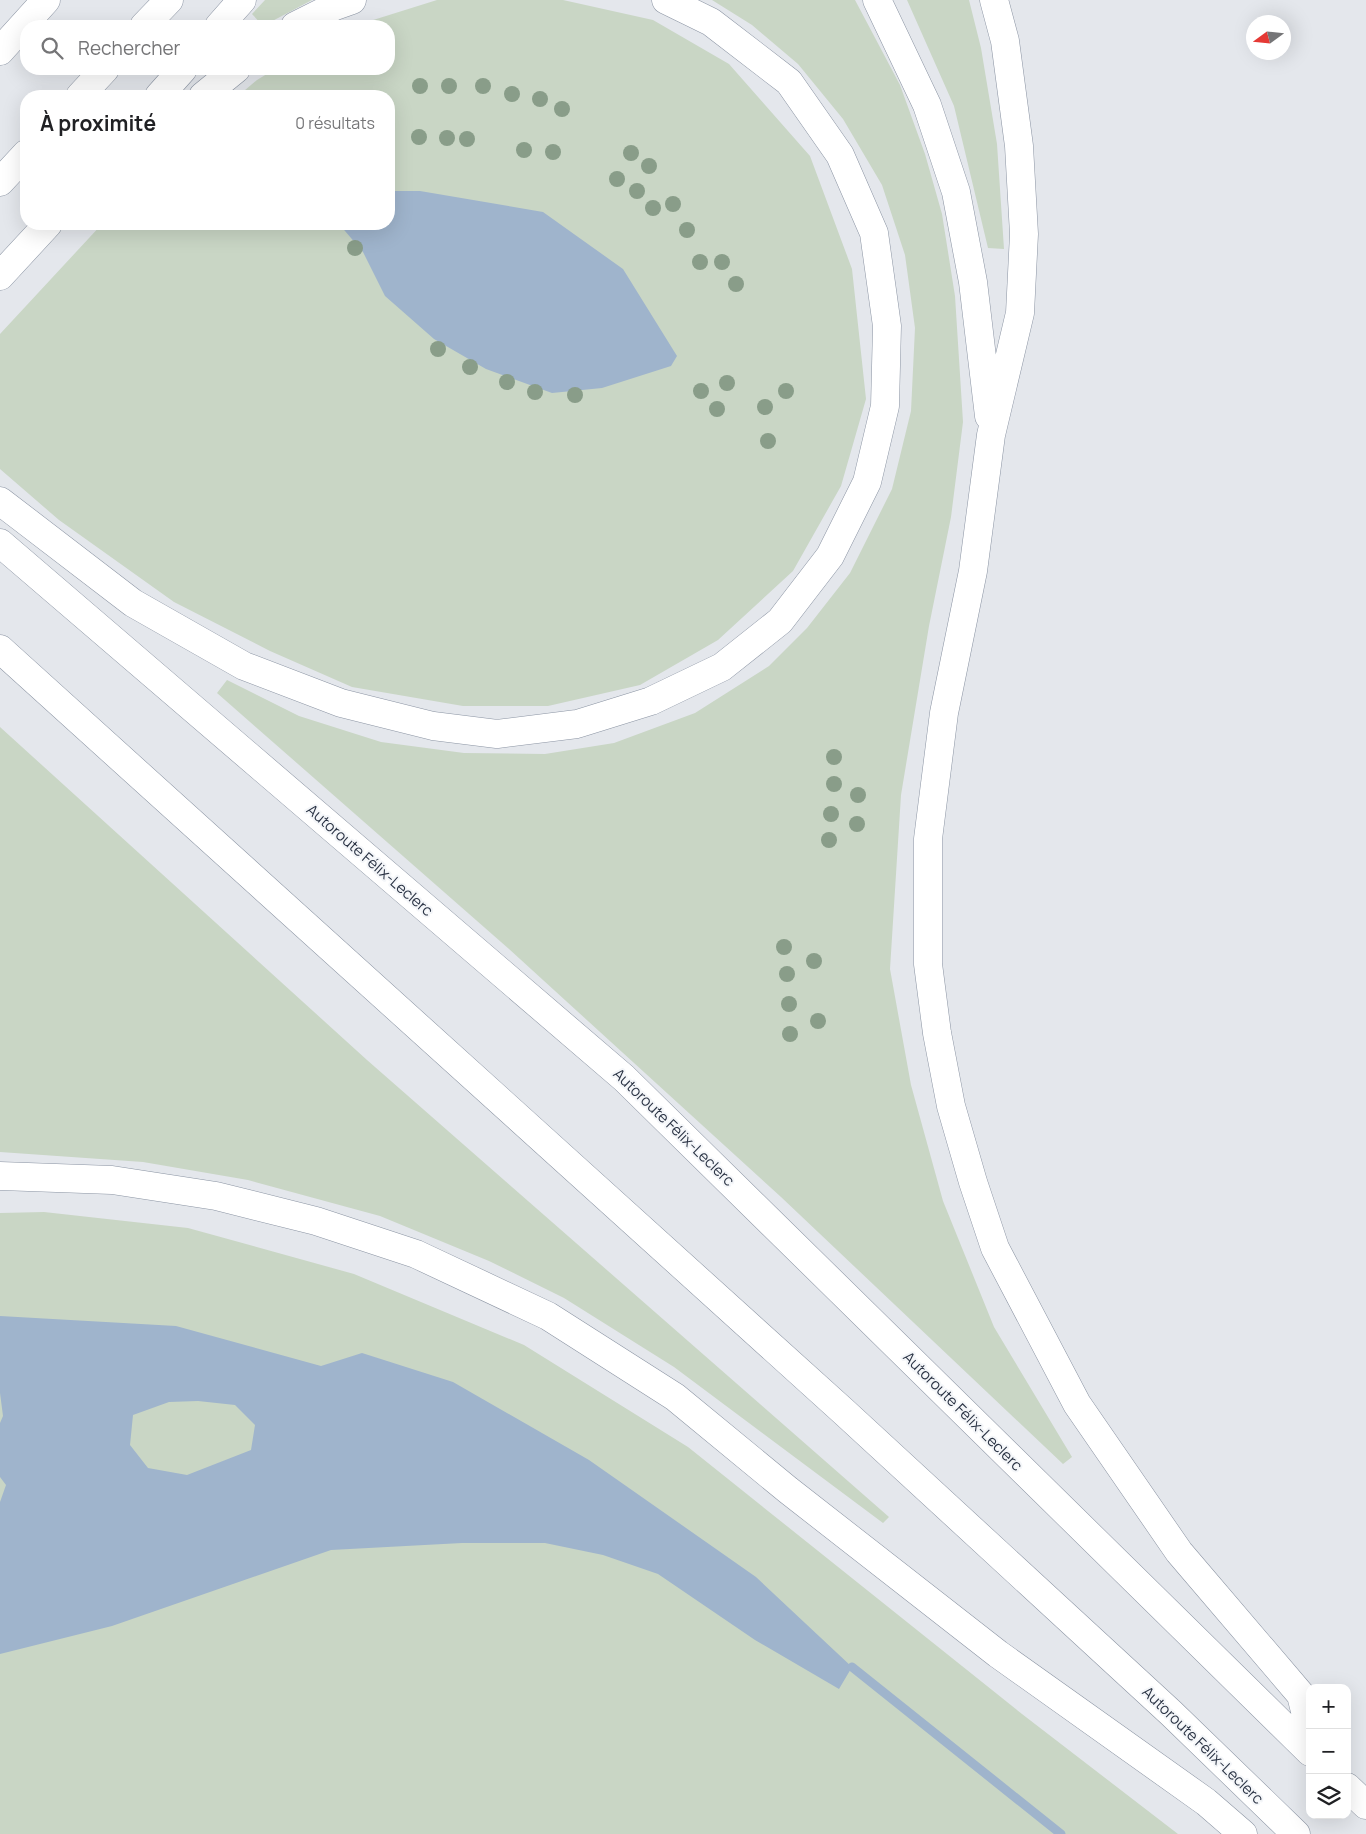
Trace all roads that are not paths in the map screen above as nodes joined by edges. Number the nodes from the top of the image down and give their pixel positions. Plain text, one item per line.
1 (46, 0) edge
2 (169, 0) edge
3 (242, 0) edge
4 (352, 0) edge
5 (666, 0) edge
6 (877, 0) edge
7 (994, 0) edge
8 (28, 20) edge
9 (150, 20) edge
10 (224, 20) edge
11 (307, 20) edge
12 (20, 29) edge
13 (0, 51) edge
14 (99, 75) edge
15 (178, 75) edge
16 (229, 75) edge
17 (86, 90) edge
18 (164, 90) edge
19 (210, 90) edge
20 (20, 160) edge
21 (0, 182) edge
22 (42, 230) edge
23 (0, 276) edge
24 (991, 435) junction
25 (0, 501) edge
26 (0, 543) edge
27 (0, 649) edge
28 (0, 1176) edge
29 (1310, 1729) edge
30 (1306, 1748) edge
31 (1351, 1791) edge
32 (1366, 1804) edge
33 (1243, 1834) edge
34 (1296, 1834) edge

1 - 8 highway
2 - 9 highway
3 - 10 highway
4 - 11 highway
5 - 25 highway
6 - 24 highway
7 - 24 highway
12 - 13 highway
14 - 17 highway
15 - 18 highway
16 - 19 highway
20 - 21 highway
22 - 23 highway
24 - 29 highway
26 - 30 highway, Autoroute Félix-Leclerc
27 - 34 highway, Autoroute Félix-Leclerc
28 - 33 highway
31 - 32 highway

